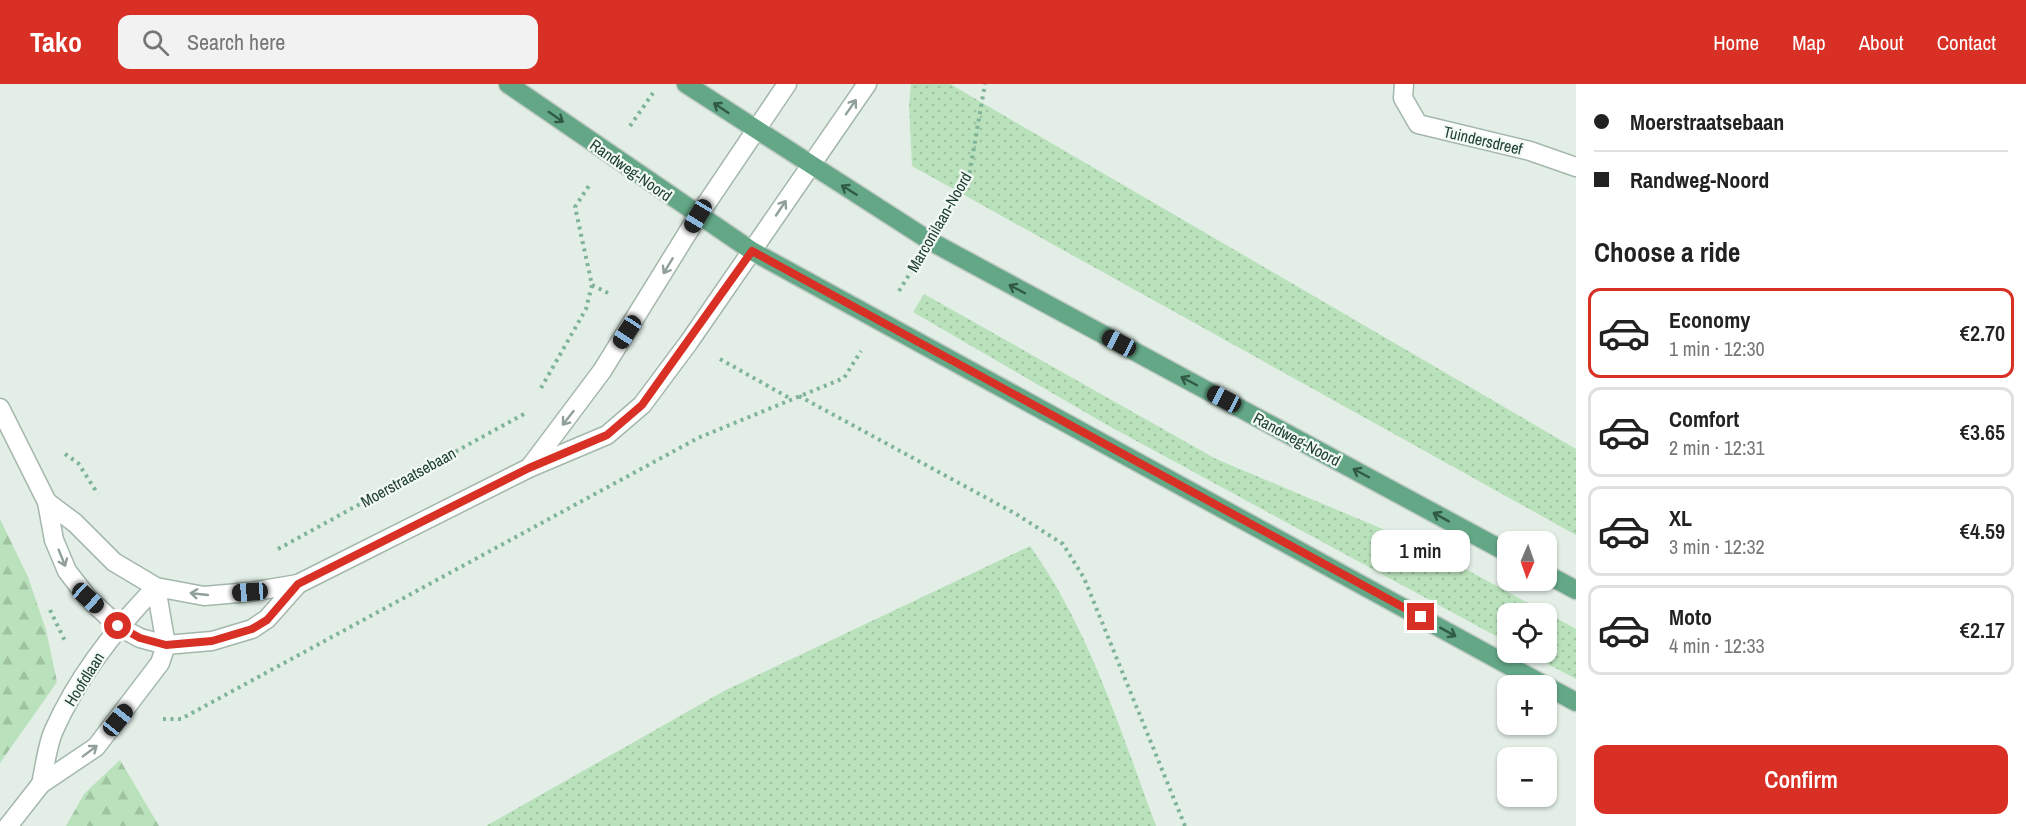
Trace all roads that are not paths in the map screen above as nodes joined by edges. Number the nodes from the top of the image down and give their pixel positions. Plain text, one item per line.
1 (508, 84) edge
2 (686, 84) edge
3 (787, 84) edge
4 (867, 84) edge
5 (1403, 91) edge
6 (756, 131) junction
7 (811, 165) junction
8 (1576, 167) edge
9 (698, 216) junction
10 (752, 251) junction
11 (0, 408) edge
12 (529, 468) junction
13 (47, 502) junction
14 (1497, 547) edge
15 (1557, 580) edge
16 (298, 584) junction
17 (156, 587) junction
18 (1576, 590) edge
19 (118, 626) junction
20 (166, 645) junction
21 (1526, 675) edge
22 (1557, 692) edge
23 (1576, 702) edge
24 (41, 784) junction
25 (8, 826) edge

1 -> 9 main road, Randweg-Noord
6 -> 2 main road, Randweg-Noord
3 - 6 street
7 -> 4 street
5 - 8 street, Tuindersdreef
6 - 7 main road, Randweg-Noord
6 - 9 street
10 -> 7 street
14 -> 7 main road, Randweg-Noord
9 - 10 main road, Randweg-Noord
9 -> 12 street
10 - 12 street
10 -> 21 main road, Randweg-Noord
11 - 13 street
12 - 16 street
13 - 17 street
13 -> 19 street
15 - 18 main road
16 -> 17 street
16 - 20 street
17 - 19 street, Hoofdlaan
17 - 20 street
19 - 20 street
19 - 24 street, Hoofdlaan
24 -> 20 street, Hoofdlaan
22 - 23 main road, Randweg-Noord
24 - 25 street, Hoofdlaan

